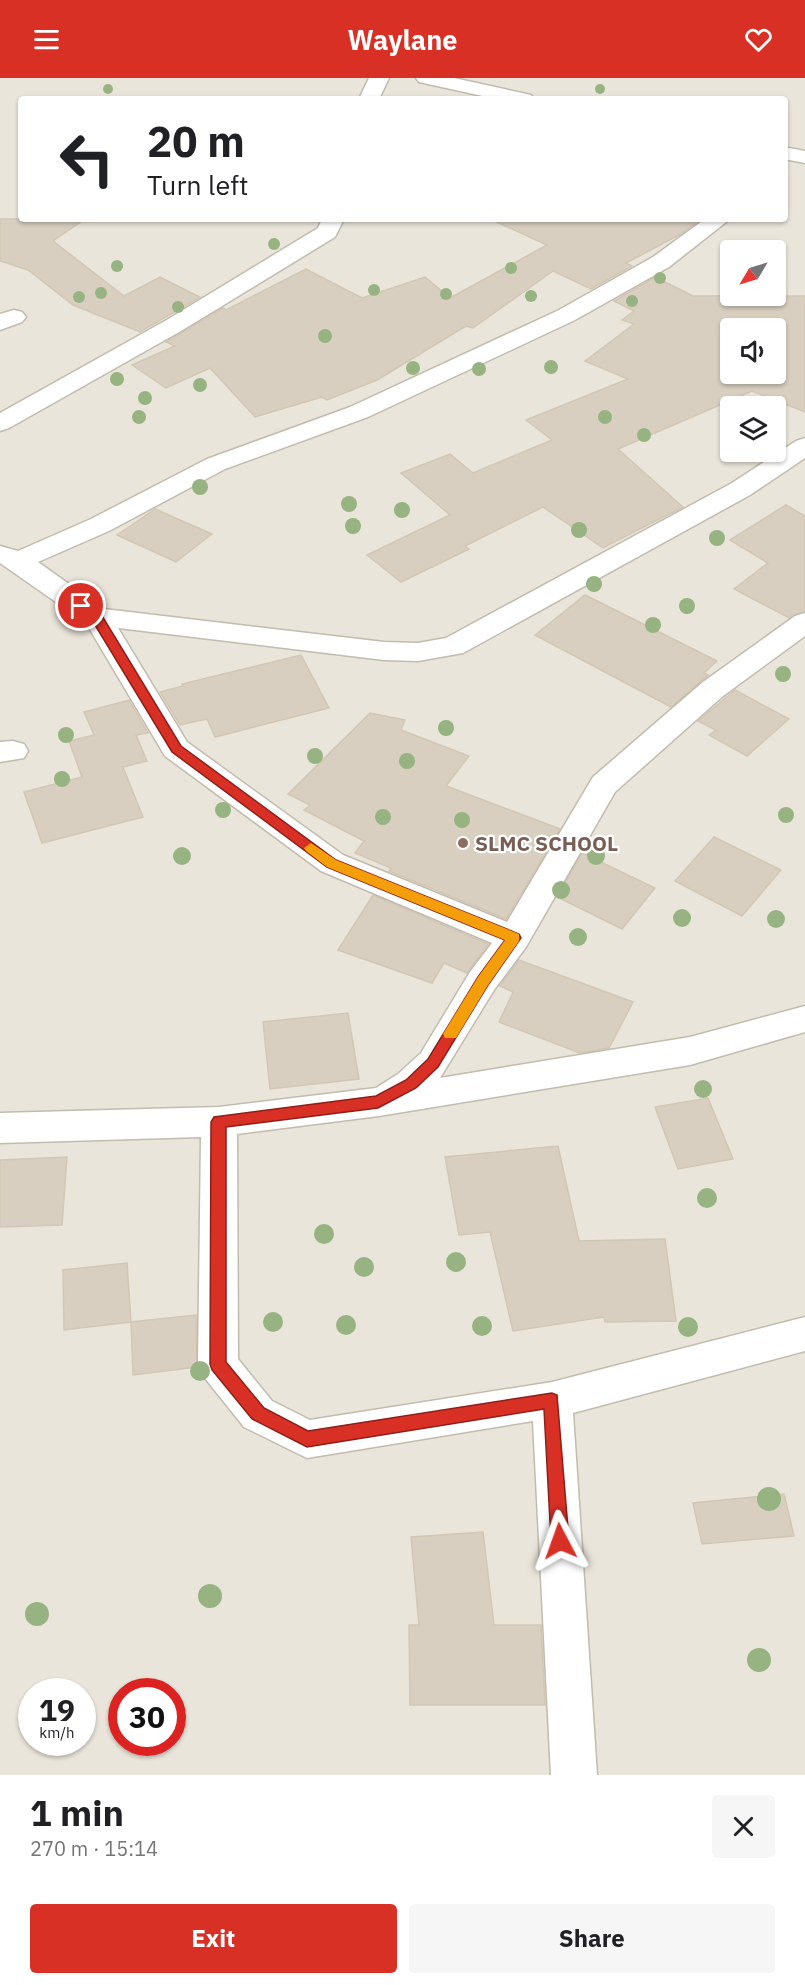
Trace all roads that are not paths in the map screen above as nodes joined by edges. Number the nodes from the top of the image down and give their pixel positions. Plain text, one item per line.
1 (379, 78) edge
2 (426, 78) edge
3 (370, 96) edge
4 (510, 96) edge
5 (788, 154) edge
6 (805, 157) edge
7 (332, 222) edge
8 (715, 222) edge
9 (0, 423) edge
10 (805, 446) edge
11 (9, 557) edge
12 (97, 617) junction
13 (805, 622) edge
14 (514, 938) junction
15 (805, 1019) edge
16 (378, 1102) junction
17 (219, 1122) junction
18 (0, 1128) edge
19 (805, 1334) edge
20 (552, 1400) junction
21 (574, 1775) edge

1 - 3 street
2 - 4 street
5 - 6 street
7 - 9 street
8 - 11 street
10 - 12 street
11 - 12 street
12 - 14 street
13 - 14 street
14 - 16 street
15 - 16 street
16 - 17 street
17 - 18 street
17 - 20 street
19 - 20 street
20 - 21 street

